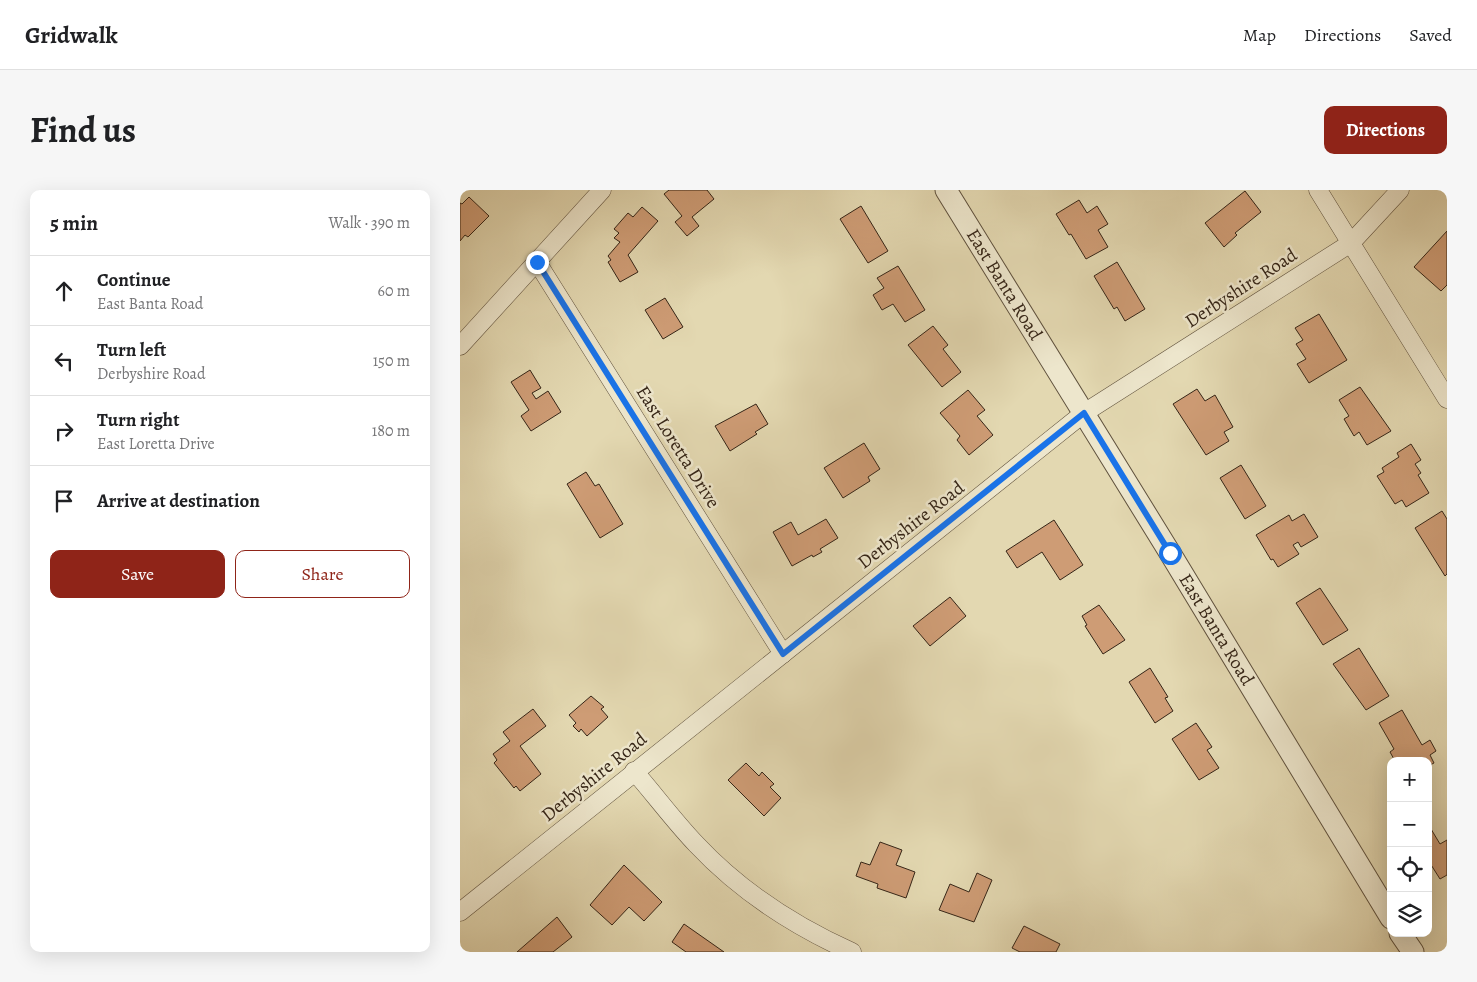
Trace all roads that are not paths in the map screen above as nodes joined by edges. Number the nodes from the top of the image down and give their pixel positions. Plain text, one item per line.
1 (602, 190) edge
2 (946, 190) edge
3 (1318, 190) edge
4 (1400, 190) edge
5 (1351, 243) junction
6 (537, 262) junction
7 (460, 346) edge
8 (1447, 399) edge
9 (1084, 413) junction
10 (783, 654) junction
11 (634, 771) junction
12 (1387, 911) edge
13 (460, 912) edge
14 (1403, 937) edge
15 (852, 952) edge
16 (1413, 952) edge

1 - 6 street
2 - 9 street, East Banta Road
3 - 5 street
4 - 5 street, Derbyshire Road
5 - 8 street
5 - 9 street, Derbyshire Road
6 - 7 street
6 - 10 street, East Loretta Drive
9 - 10 street, Derbyshire Road
9 - 12 street, East Banta Road
10 - 11 street, Derbyshire Road
11 - 13 street, Derbyshire Road
11 - 15 street
14 - 16 street

